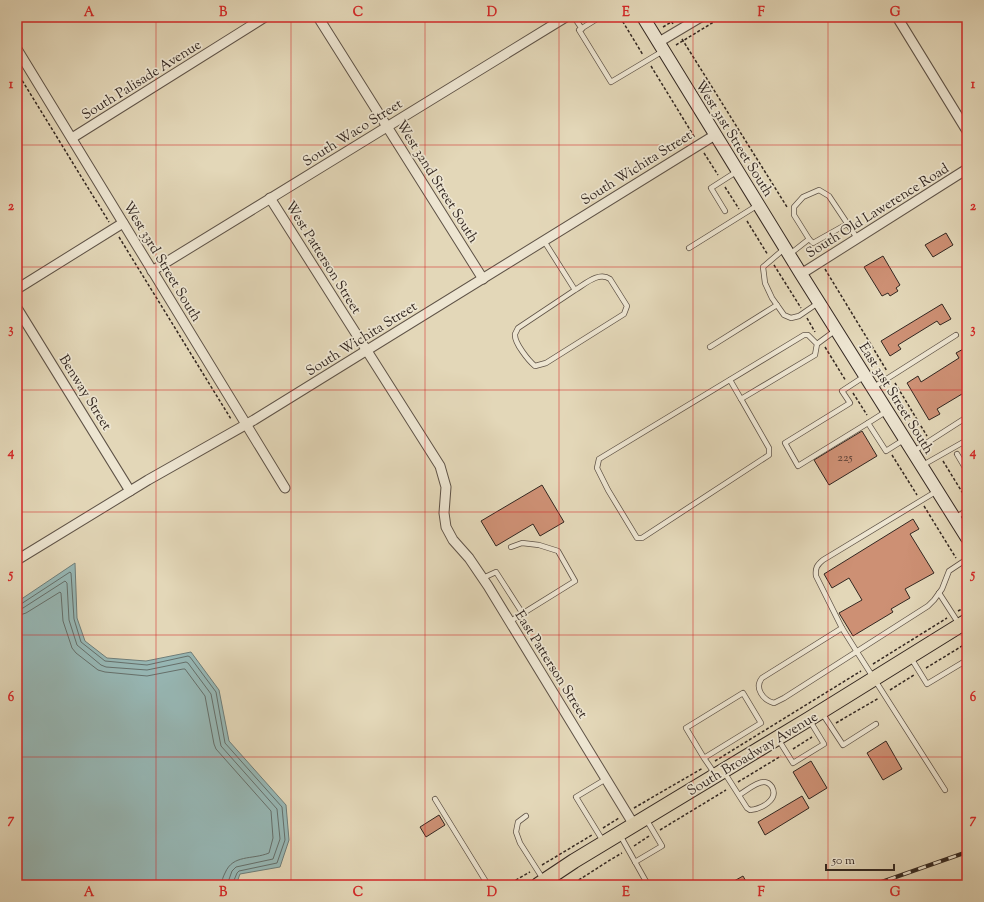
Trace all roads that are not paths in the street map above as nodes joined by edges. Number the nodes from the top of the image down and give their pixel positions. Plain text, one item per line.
1 (265, 17) edge
2 (318, 17) edge
3 (566, 17) edge
4 (574, 17) edge
5 (600, 17) edge
6 (643, 17) edge
7 (701, 17) edge
8 (897, 17) edge
9 (582, 29) junction
10 (661, 46) junction
11 (17, 49) edge
12 (388, 126) junction
13 (967, 131) edge
14 (715, 134) junction
15 (72, 138) junction
16 (967, 169) edge
17 (738, 171) junction
18 (270, 198) junction
19 (758, 205) junction
20 (725, 211) dead end
21 (123, 223) junction
22 (848, 224) junction
23 (857, 238) junction
24 (809, 239) junction
25 (544, 241) junction
26 (689, 248) dead end
27 (787, 251) junction
28 (152, 270) junction
29 (801, 274) junction
30 (483, 279) junction
31 (17, 289) edge
32 (575, 290) junction
33 (819, 302) junction
34 (777, 305) junction
35 (17, 308) edge
36 (836, 330) junction
37 (956, 336) dead end
38 (819, 342) junction
39 (710, 347) dead end
40 (367, 351) junction
41 (865, 376) junction
42 (730, 380) junction
43 (873, 388) junction
44 (741, 399) junction
45 (887, 411) junction
46 (967, 417) edge
47 (870, 422) junction
48 (247, 425) junction
49 (905, 439) junction
50 (967, 440) edge
51 (913, 452) junction
52 (957, 454) dead end
53 (921, 466) junction
54 (967, 471) edge
55 (285, 488) dead end
56 (130, 491) junction
57 (937, 491) junction
58 (967, 510) edge
59 (955, 518) junction
60 (444, 520) joint
61 (967, 538) edge
62 (511, 547) dead end
63 (967, 559) edge
64 (17, 560) edge
65 (483, 578) junction
66 (939, 593) junction
67 (523, 614) junction
68 (509, 622) junction
69 (963, 623) edge
70 (842, 628) junction
71 (857, 652) junction
72 (910, 656) junction
73 (967, 660) edge
74 (874, 679) junction
75 (821, 712) junction
76 (809, 719) junction
77 (876, 724) dead end
78 (778, 738) junction
79 (704, 758) junction
80 (720, 773) junction
81 (606, 779) junction
82 (946, 790) dead end
83 (739, 795) junction
84 (434, 799) dead end
85 (526, 816) dead end
86 (640, 821) junction
87 (619, 834) junction
88 (604, 843) junction
89 (635, 862) junction
90 (541, 883) edge
91 (488, 885) edge
92 (648, 885) edge

1 - 15 street, South Palisade Avenue
2 - 12 street, West 32nd Street South
3 - 12 street, South Waco Street
4 - 9 lane
5 - 9 lane
6 - 10 street, West 31st Street South
7 - 10 street
8 - 13 street
9 - 10 lane
10 - 14 street, West 31st Street South
11 - 15 street, West 33rd Street South
12 - 18 street, South Waco Street
12 - 30 street, West 32nd Street South
14 - 17 street, West 31st Street South
14 - 25 street, South Wichita Street
15 - 21 street, West 33rd Street South
16 - 23 street, South Old Lawerence Road
17 - 19 street, West 31st Street South
17 - 20 lane
18 - 28 street, South Waco Street
18 - 40 street, West Patterson Street
19 - 26 lane
19 - 27 street, West 31st Street South
21 - 28 street, West 33rd Street South
21 - 31 street
22 - 23 lane
22 - 24 lane
22 - 24 lane
23 - 29 street, South Old Lawerence Road
24 - 27 lane
25 - 30 street, South Wichita Street
25 - 32 lane
27 - 29 street, West 31st Street South
27 - 34 lane
28 - 48 street, West 33rd Street South
29 - 33 street, East 31st Street South
30 - 40 street, South Wichita Street
32 - 32 lane
33 - 34 lane
33 - 36 street, East 31st Street South
34 - 39 lane
35 - 56 street, Benway Street
36 - 38 lane
36 - 41 street, East 31st Street South
37 - 43 lane
38 - 42 lane
38 - 44 lane
40 - 48 street, South Wichita Street
40 - 60 street, West Patterson Street
41 - 43 street, East 31st Street South
41 - 47 lane
42 - 44 lane
42 - 44 lane
43 - 45 street, East 31st Street South
45 - 47 lane
45 - 49 street, East 31st Street South
46 - 51 lane
47 - 49 lane
48 - 55 street, West 33rd Street South
48 - 56 street, South Wichita Street
49 - 51 street, East 31st Street South
50 - 53 lane
51 - 53 street, East 31st Street South
52 - 54 lane
53 - 57 street, East 31st Street South
56 - 64 street, South Wichita Street
57 - 59 street, East 31st Street South
57 - 70 lane
58 - 59 lane
59 - 61 street, East 31st Street South
60 - 65 street, East Patterson Street
62 - 67 lane
63 - 66 lane
65 - 67 lane
65 - 68 street, East Patterson Street
66 - 69 lane
66 - 71 lane
67 - 68 lane
68 - 81 street, East Patterson Street
69 - 72 main road, South Broadway Avenue
70 - 71 lane
70 - 71 lane
71 - 74 lane
72 - 73 lane
72 - 74 main road, South Broadway Avenue
74 - 75 main road, South Broadway Avenue
74 - 82 lane
75 - 76 main road, South Broadway Avenue
75 - 77 lane
76 - 78 main road, South Broadway Avenue
76 - 78 lane
78 - 80 main road, South Broadway Avenue
79 - 79 lane
79 - 80 lane
80 - 83 lane
80 - 86 main road, South Broadway Avenue
81 - 86 street, East Patterson Street
81 - 88 lane
83 - 83 lane
84 - 91 lane
85 - 90 lane
86 - 87 main road, South Broadway Avenue
86 - 89 lane
87 - 88 main road, South Broadway Avenue
87 - 89 lane
88 - 90 main road, South Broadway Avenue
89 - 92 lane

